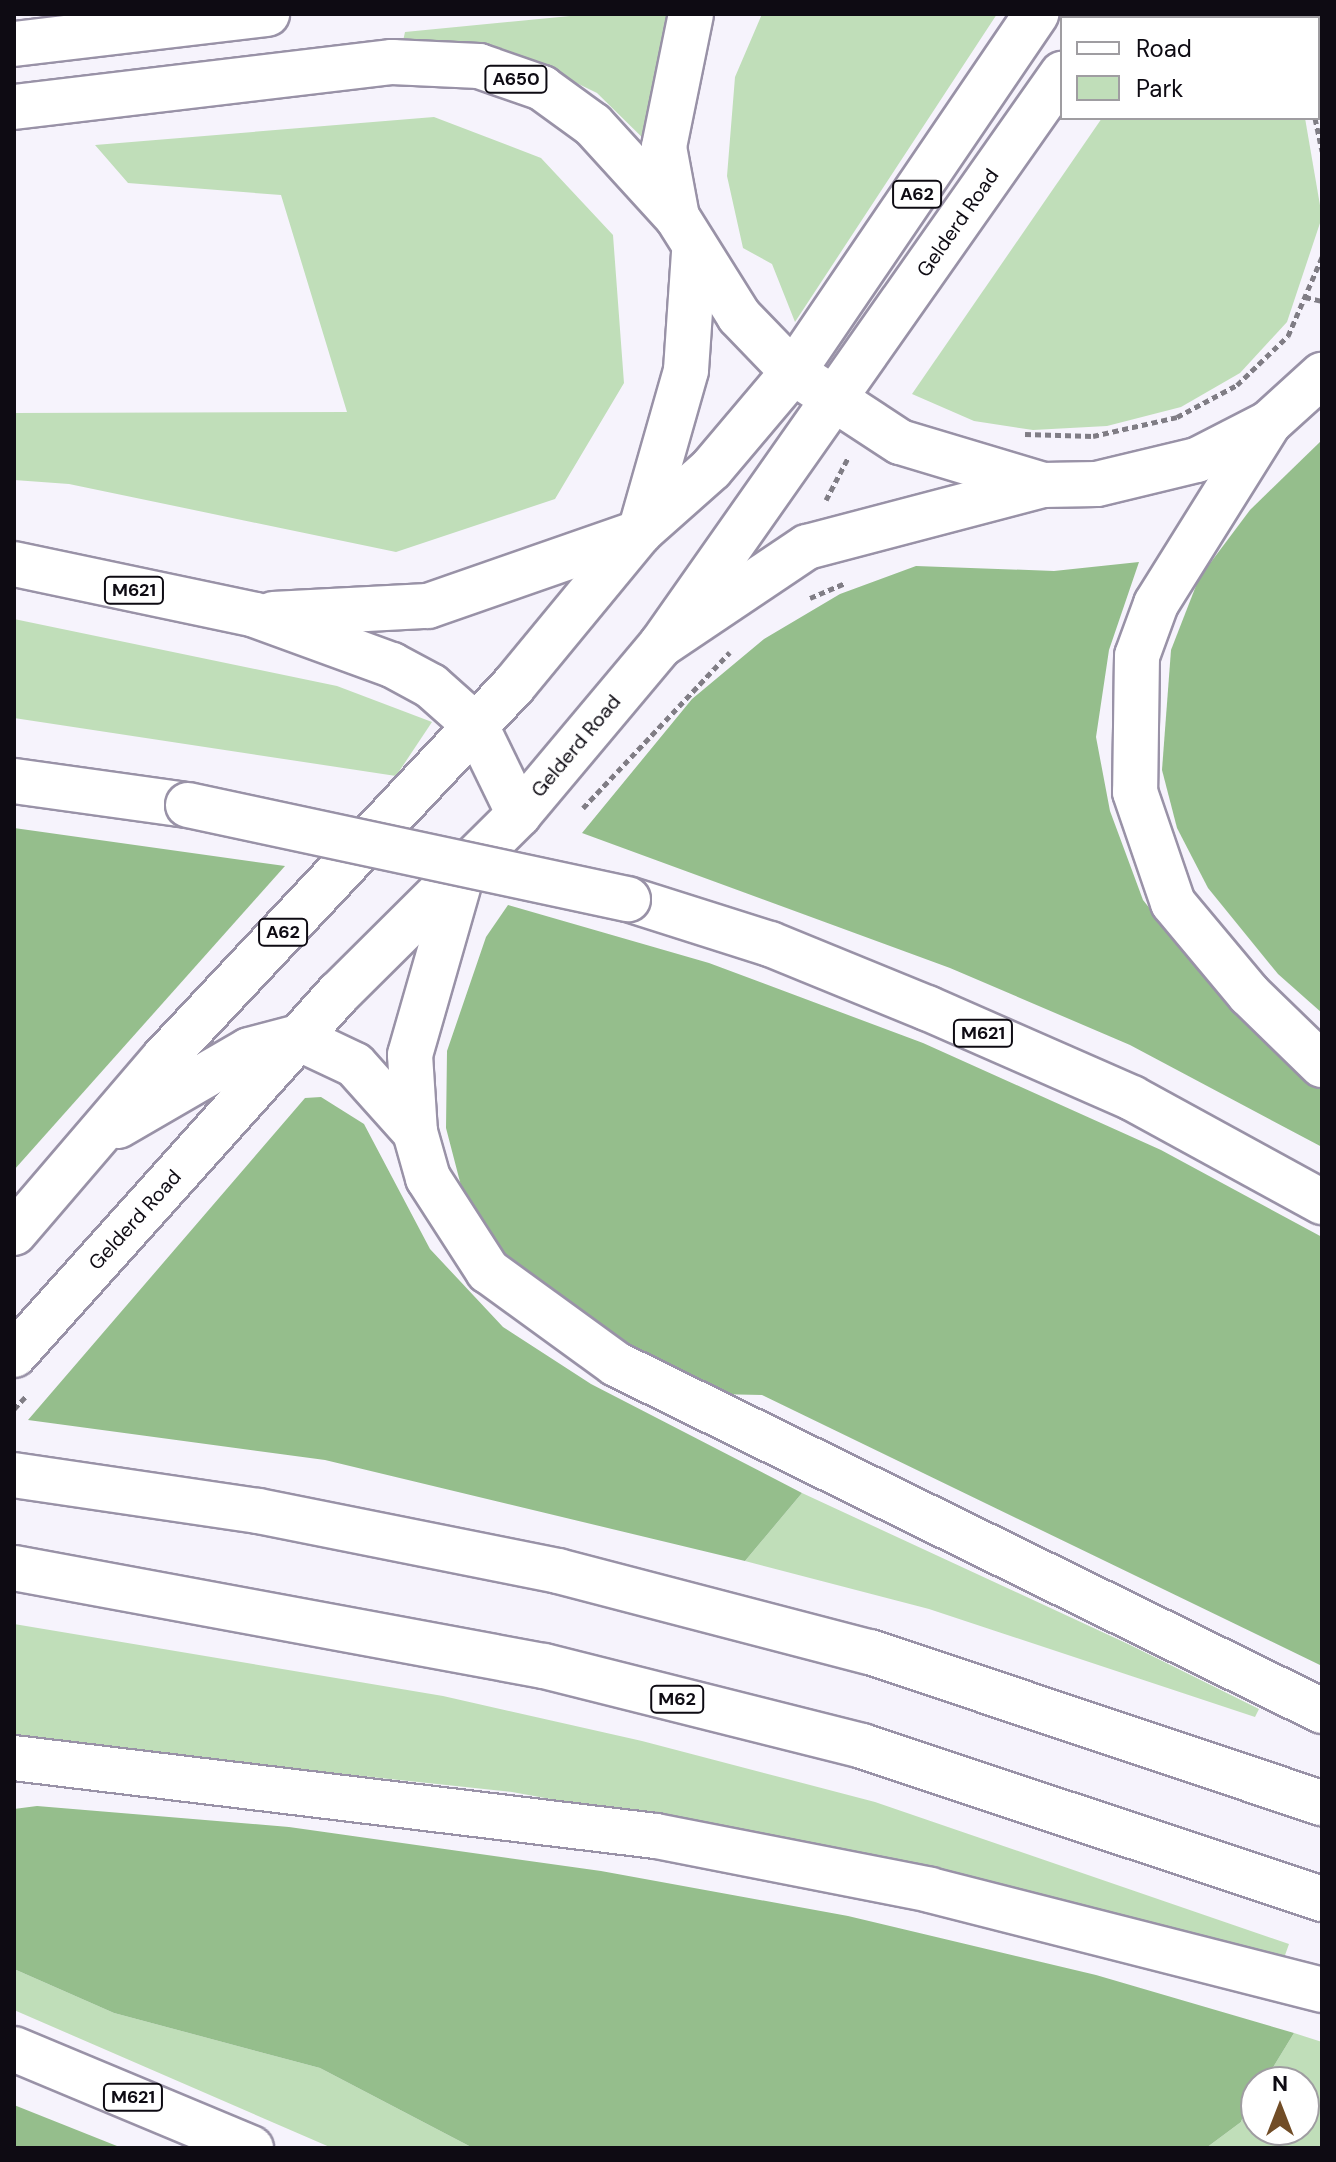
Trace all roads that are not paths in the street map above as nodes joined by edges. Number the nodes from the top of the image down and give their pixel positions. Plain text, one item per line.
1 (267, 14) edge
2 (691, 14) edge
3 (1036, 14) edge
4 (14, 44) edge
5 (1060, 77) edge
6 (14, 107) edge
7 (685, 235) junction
8 (793, 372) junction
9 (1322, 375) edge
10 (833, 400) junction
11 (1293, 407) edge
12 (1043, 485) junction
13 (640, 532) junction
14 (14, 564) edge
15 (255, 615) junction
16 (661, 645) junction
17 (476, 726) junction
18 (14, 781) edge
19 (519, 814) junction
20 (461, 877) junction
21 (298, 1038) junction
22 (1322, 1065) edge
23 (415, 1132) junction
24 (92, 1141) junction
25 (1322, 1202) edge
26 (14, 1233) edge
27 (14, 1355) edge
28 (14, 1475) edge
29 (14, 1568) edge
30 (1322, 1711) edge
31 (14, 1758) edge
32 (1322, 1803) edge
33 (1322, 1899) edge
34 (1322, 1990) edge
35 (14, 2049) edge
36 (251, 2148) edge

1 - 4 main road
2 - 7 main road
3 - 8 main road, A62
5 - 10 main road, Gelderd Road / A62
6 - 7 main road, A650
7 - 8 main road
7 - 13 main road
8 - 10 main road
8 - 13 main road, A62
9 - 11 main road
10 - 12 main road
10 - 16 main road, Gelderd Road / A62
11 - 12 main road
11 - 22 main road
12 - 16 main road
13 - 15 main road
13 - 17 main road, A62
14 - 15 main road, M621
15 - 17 main road
16 - 19 main road, Gelderd Road / A62
17 - 19 main road
17 - 24 main road, A62
18 - 25 main road, M621, bridge
19 - 20 main road, Gelderd Road / A62
20 - 21 main road, Gelderd Road / A62
20 - 23 main road
21 - 23 main road
21 - 24 main road
21 - 27 main road, Gelderd Road / A62
23 - 30 main road
24 - 26 main road, A62
28 - 32 main road
29 - 33 main road, M62
31 - 34 main road
35 - 36 main road, M621

